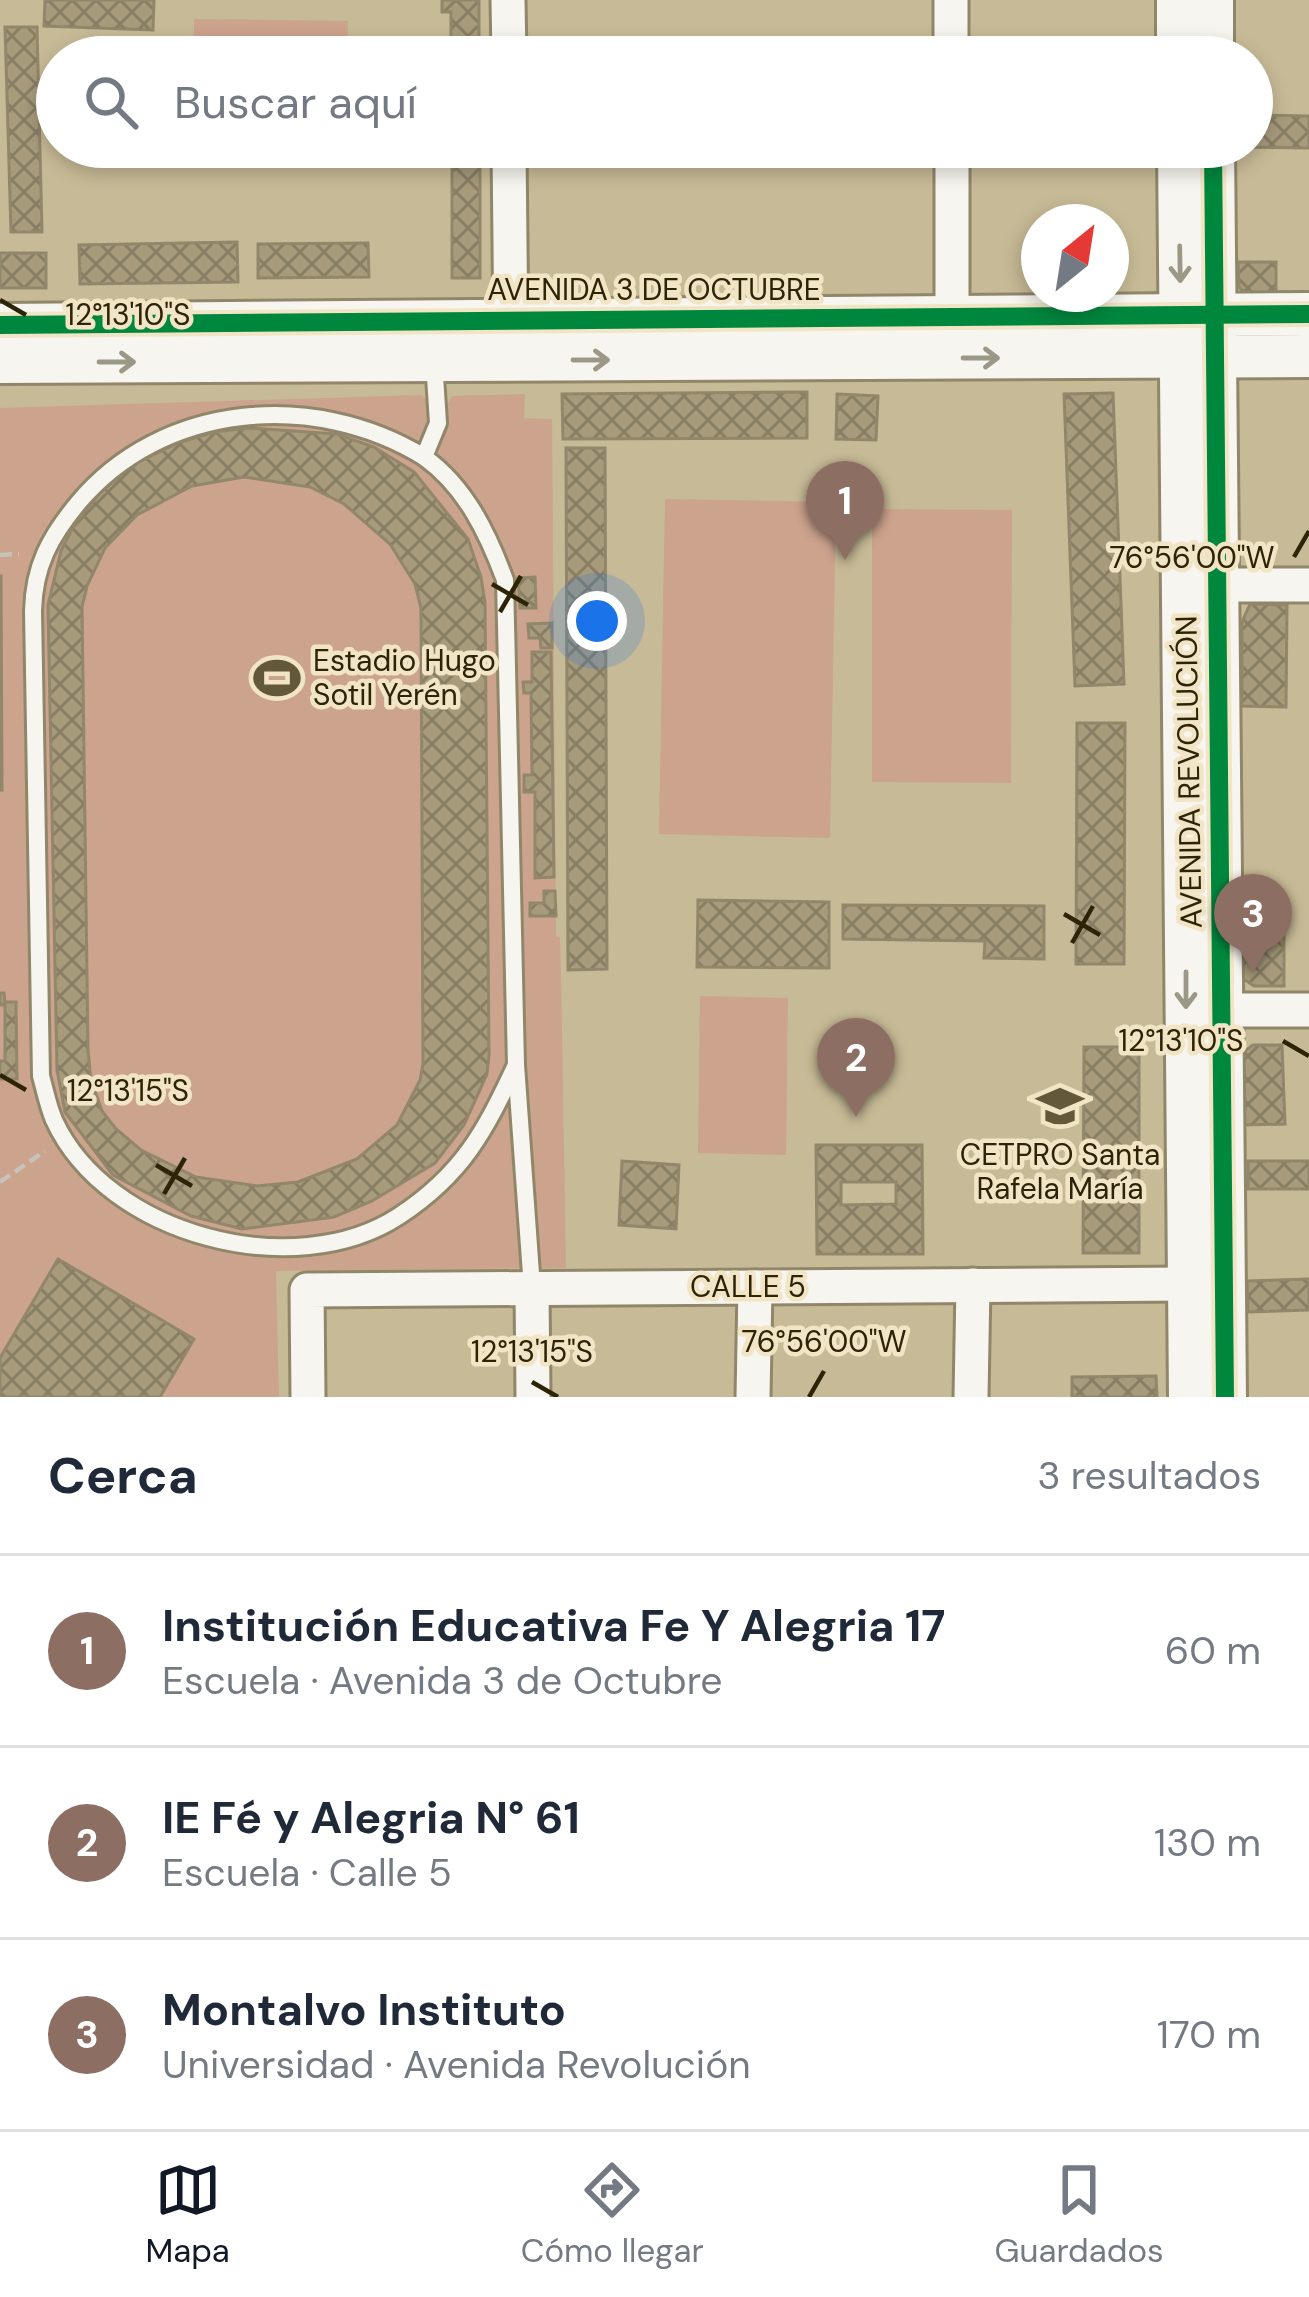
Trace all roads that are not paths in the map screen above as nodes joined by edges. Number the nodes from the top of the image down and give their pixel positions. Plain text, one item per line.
1 (508, 0) edge
2 (951, 0) edge
3 (1178, 0) edge
4 (1212, 0) edge
5 (508, 36) edge
6 (951, 36) edge
7 (1178, 36) edge
8 (1212, 36) edge
9 (509, 168) edge
10 (950, 168) edge
11 (1181, 168) edge
12 (1211, 168) edge
13 (1309, 314) edge
14 (0, 325) edge
15 (935, 332) junction
16 (1198, 337) junction
17 (511, 340) junction
18 (1309, 356) edge
19 (434, 360) junction
20 (0, 362) edge
21 (424, 457) junction
22 (1217, 585) junction
23 (1309, 585) edge
24 (1222, 1010) junction
25 (1309, 1010) edge
26 (516, 1065) junction
27 (1189, 1284) junction
28 (974, 1285) junction
29 (755, 1287) junction
30 (532, 1288) junction
31 (308, 1397) edge
32 (533, 1397) edge
33 (753, 1397) edge
34 (971, 1397) edge
35 (1190, 1397) edge
36 (1225, 1397) edge

1 - 5 street
2 - 6 street
3 - 7 street
4 - 8 street
9 - 17 street
10 - 15 street
11 -> 16 street, AVENIDA REVOLUCIÓN
12 - 16 street, AVENIDA REVOLUCIÓN
13 - 16 street, AVENIDA 3 DE OCTUBRE
14 - 17 street, AVENIDA 3 DE OCTUBRE
15 - 16 street, AVENIDA 3 DE OCTUBRE
15 - 17 street, AVENIDA 3 DE OCTUBRE
16 - 18 street, AVENIDA 3 DE OCTUBRE
16 - 22 street, AVENIDA REVOLUCIÓN
16 -> 27 street, AVENIDA REVOLUCIÓN
17 - 19 street, AVENIDA 3 DE OCTUBRE
20 -> 19 street, AVENIDA 3 DE OCTUBRE
19 - 21 lane
21 - 26 lane
21 - 26 lane
22 - 23 street
22 - 24 street, AVENIDA REVOLUCIÓN
24 - 25 street
24 - 36 street, AVENIDA REVOLUCIÓN
26 - 30 lane
27 - 28 street, CALLE 5
27 - 35 street, AVENIDA REVOLUCIÓN
28 - 29 street, CALLE 5
28 - 34 street
29 - 30 street, CALLE 5
29 - 33 street
30 - 31 street, CALLE 5
30 - 32 street

